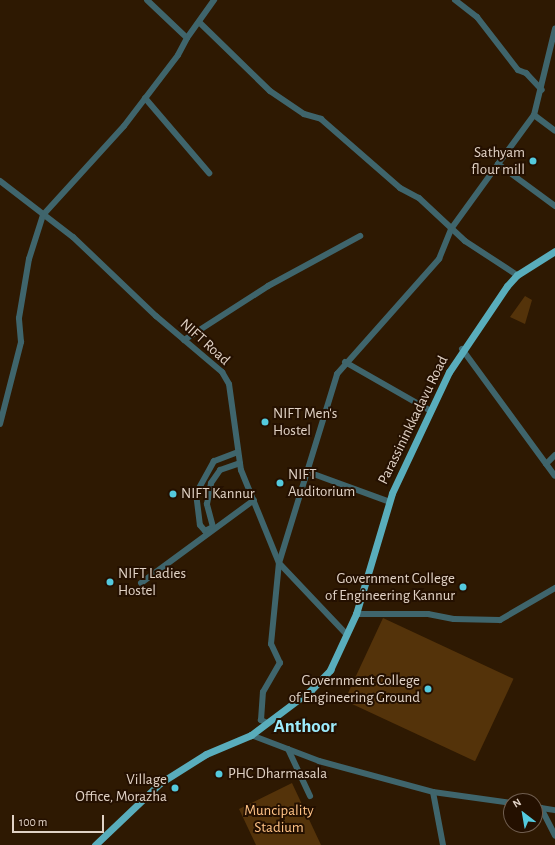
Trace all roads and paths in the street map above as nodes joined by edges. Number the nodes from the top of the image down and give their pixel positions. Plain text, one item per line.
1 (147, 0) edge
2 (214, 0) edge
3 (455, 0) edge
4 (199, 22) junction
5 (555, 29) edge
6 (186, 38) junction
7 (549, 56) junction
8 (555, 60) edge
9 (542, 90) junction
10 (145, 98) junction
11 (534, 115) junction
12 (555, 131) edge
13 (498, 164) junction
14 (209, 173) dead end
15 (0, 181) edge
16 (555, 206) edge
17 (43, 215) junction
18 (451, 229) junction
19 (360, 236) dead end
20 (555, 251) edge
21 (517, 275) junction
22 (184, 340) junction
23 (462, 349) junction
24 (346, 362) junction
25 (431, 411) junction
26 (0, 424) edge
27 (238, 452) junction
28 (555, 455) edge
29 (240, 463) junction
30 (546, 464) junction
31 (308, 472) junction
32 (555, 476) edge
33 (254, 500) junction
34 (390, 502) junction
35 (279, 563) junction
36 (141, 583) dead end
37 (555, 588) edge
38 (356, 614) junction
39 (348, 635) junction
40 (267, 723) junction
41 (251, 735) junction
42 (288, 749) junction
43 (433, 792) junction
44 (310, 796) dead end
45 (503, 802) edge
46 (543, 808) edge
47 (555, 810) edge
48 (543, 816) edge
49 (555, 836) edge
50 (96, 845) edge
51 (443, 845) edge

1 - 6 street
2 - 4 street
3 - 9 street
4 - 6 street
4 - 18 street
5 - 7 street
6 - 10 street
7 - 8 street
7 - 9 street
9 - 11 street
10 - 14 street
10 - 17 street
11 - 12 street
11 - 13 street
13 - 16 street
13 - 18 street
15 - 17 street, NIFT Road
17 - 22 street, NIFT Road
17 - 26 street
18 - 21 street
18 - 24 street
19 - 22 street
20 - 21 main road, Parassininkkadavu Road
21 - 23 main road, Parassininkkadavu Road
22 - 27 street, NIFT Road
23 - 25 main road, Parassininkkadavu Road
23 - 30 street
24 - 25 street
24 - 31 street
25 - 34 main road, Parassininkkadavu Road
27 - 29 street, NIFT Road
27 - 29 street
28 - 30 street
29 - 33 street, NIFT Road
30 - 32 street
31 - 34 street
31 - 35 street
33 - 35 street, NIFT Road
33 - 36 street
34 - 38 main road, Parassininkkadavu Road
35 - 39 street, NIFT Road
35 - 40 street
37 - 38 street
38 - 39 main road, Parassininkkadavu Road
39 - 40 main road, Parassininkkadavu Road
40 - 41 main road, Parassininkkadavu Road
41 - 42 street
41 - 50 main road, Parassininkkadavu Road
42 - 43 street
42 - 44 street
43 - 45 street
43 - 51 street
46 - 47 street
48 - 49 street

